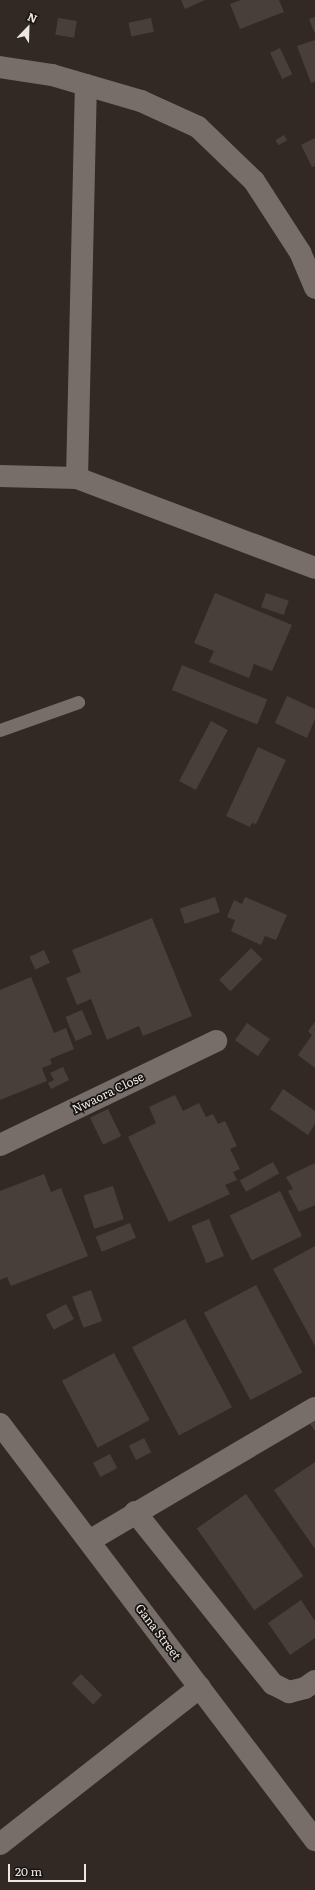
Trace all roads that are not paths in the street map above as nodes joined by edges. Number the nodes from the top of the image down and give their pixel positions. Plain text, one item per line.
1 (0, 67) edge
2 (86, 85) junction
3 (315, 288) edge
4 (0, 476) edge
5 (77, 478) junction
6 (315, 568) edge
7 (78, 702) dead end
8 (0, 730) edge
9 (216, 1041) dead end
10 (0, 1145) edge
11 (315, 1408) edge
12 (0, 1424) edge
13 (135, 1512) junction
14 (89, 1541) junction
15 (315, 1681) edge
16 (200, 1687) junction
17 (315, 1840) edge
18 (0, 1844) edge

1 - 2 street
2 - 3 street
2 - 5 street
4 - 5 street
5 - 6 street
7 - 8 lane
9 - 10 street, Nwaora Close
11 - 13 street
12 - 14 street, Gana Street
13 - 14 street
13 - 15 street
14 - 16 street, Gana Street
16 - 17 street, Gana Street
16 - 18 street

